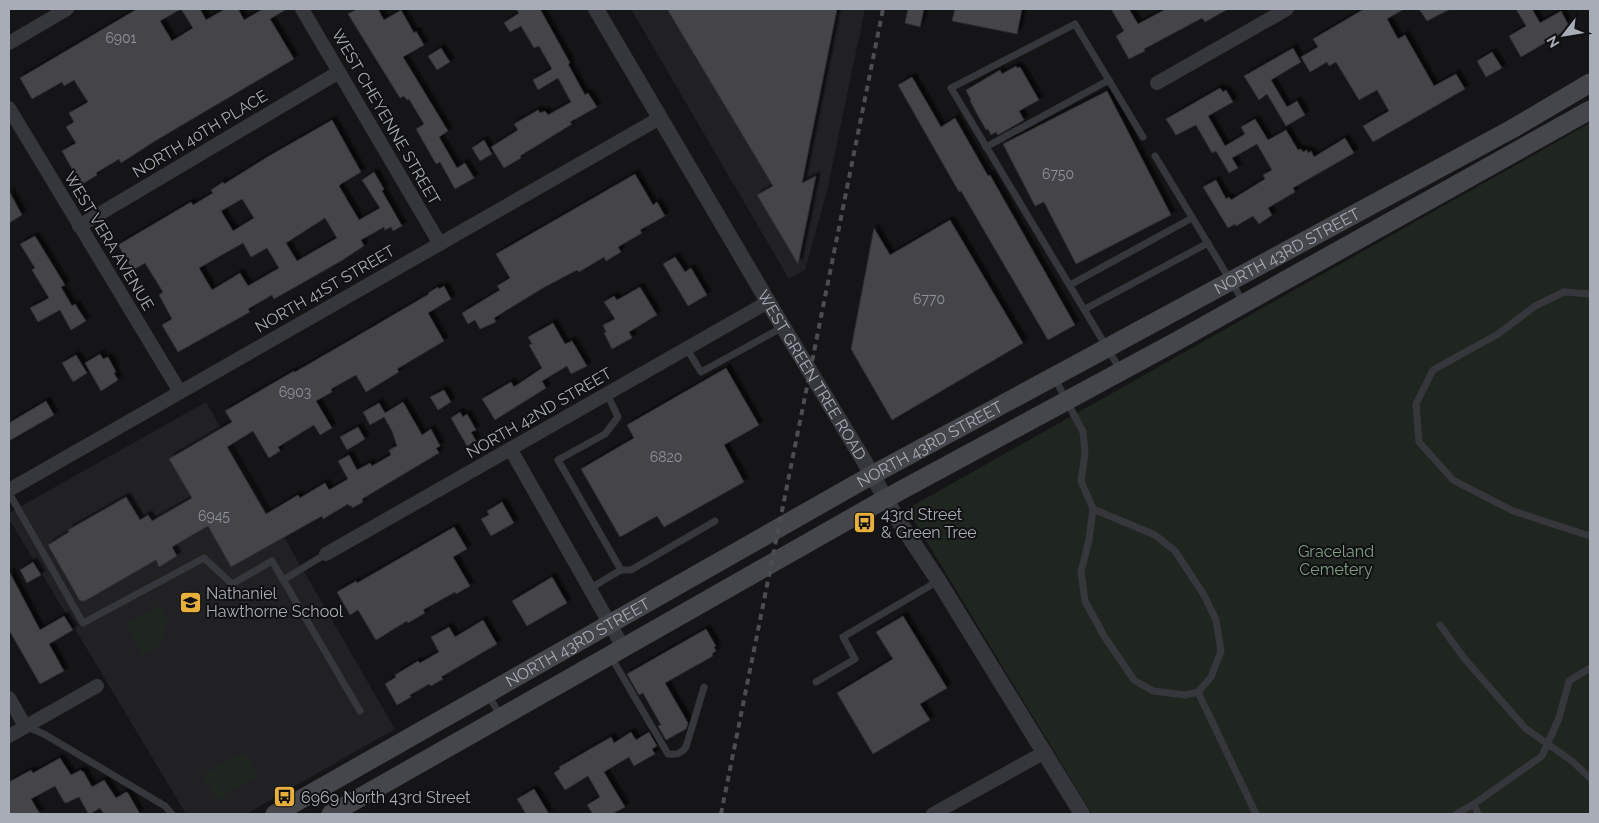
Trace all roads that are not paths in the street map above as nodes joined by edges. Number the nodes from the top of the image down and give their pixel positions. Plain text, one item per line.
1 (67, 9) edge
2 (302, 9) edge
3 (596, 9) edge
4 (1287, 9) edge
5 (9, 43) edge
6 (339, 72) junction
7 (1109, 80) junction
8 (1157, 83) dead end
9 (1590, 83) edge
10 (9, 108) edge
11 (1590, 110) edge
12 (660, 118) junction
13 (1143, 137) dead end
14 (1517, 138) junction
15 (986, 147) junction
16 (1155, 156) dead end
17 (1192, 218) junction
18 (79, 226) junction
19 (440, 244) junction
20 (1208, 244) junction
21 (1231, 281) junction
22 (1070, 285) junction
23 (1590, 294) edge
24 (768, 302) junction
25 (1244, 303) junction
26 (1085, 309) junction
27 (783, 327) junction
28 (1108, 347) junction
29 (687, 349) junction
30 (1121, 371) junction
31 (1054, 377) junction
32 (180, 392) junction
33 (607, 394) junction
34 (1066, 401) junction
35 (510, 450) junction
36 (872, 475) junction
37 (9, 492) edge
38 (885, 499) junction
39 (1093, 509) junction
40 (715, 521) dead end
41 (1590, 536) edge
42 (326, 554) joint
43 (621, 570) junction
44 (283, 580) junction
45 (938, 580) junction
46 (589, 589) junction
47 (610, 625) junction
48 (1440, 625) dead end
49 (616, 651) junction
50 (1590, 668) edge
51 (816, 682) dead end
52 (97, 686) dead end
53 (704, 687) dead end
54 (1198, 692) junction
55 (488, 694) junction
56 (9, 698) edge
57 (360, 711) dead end
58 (501, 717) junction
59 (25, 726) junction
60 (9, 736) edge
61 (1547, 744) junction
62 (1045, 752) junction
63 (1590, 778) edge
64 (1474, 804) junction
65 (172, 814) edge
66 (275, 814) edge
67 (332, 814) edge
68 (933, 814) edge
69 (1082, 814) edge
70 (1256, 814) edge
71 (1456, 814) edge
72 (1478, 814) edge

1 - 5 street
2 - 6 street, WEST CHEYENNE STREET
3 - 12 street, WEST GREEN TREE ROAD
4 - 8 street
6 - 18 street, NORTH 40TH PLACE
6 - 19 street, WEST CHEYENNE STREET
7 - 13 lane
7 - 15 lane
7 - 15 lane
9 - 14 main road, NORTH 43RD STREET
10 - 18 street, WEST VERA AVENUE
11 - 14 main road, NORTH 43RD STREET
12 - 19 street, NORTH 41ST STREET
12 - 24 street, WEST GREEN TREE ROAD
14 - 21 main road, NORTH 43RD STREET
14 - 25 main road, NORTH 43RD STREET
15 - 22 lane
16 - 17 lane
17 - 20 lane
17 - 22 lane
18 - 32 street, WEST VERA AVENUE
19 - 32 street, NORTH 41ST STREET
20 - 21 lane
20 - 26 lane
21 - 25 lane
21 - 28 main road, NORTH 43RD STREET
22 - 26 lane
23 - 41 lane
24 - 27 street, WEST GREEN TREE ROAD
24 - 29 street, NORTH 42ND STREET
25 - 30 main road, NORTH 43RD STREET
26 - 28 lane
27 - 29 lane
27 - 36 street, WEST GREEN TREE ROAD
28 - 30 lane
28 - 31 main road, NORTH 43RD STREET
29 - 33 street, NORTH 42ND STREET
30 - 34 main road, NORTH 43RD STREET
31 - 34 lane
31 - 36 main road, NORTH 43RD STREET
32 - 37 street, NORTH 41ST STREET
33 - 35 street, NORTH 42ND STREET
33 - 43 lane
34 - 38 main road, NORTH 43RD STREET
34 - 39 lane
35 - 42 street, NORTH 42ND STREET
35 - 46 street
36 - 38 street, WEST GREEN TREE ROAD
36 - 47 main road, NORTH 43RD STREET
37 - 44 lane
38 - 45 street, WEST GREEN TREE ROAD
38 - 49 main road, NORTH 43RD STREET
39 - 54 lane
39 - 54 lane
40 - 43 lane
42 - 44 lane
43 - 46 lane
44 - 57 lane
45 - 51 lane
45 - 62 street, WEST GREEN TREE ROAD
46 - 47 street
47 - 49 street
47 - 55 main road, NORTH 43RD STREET
48 - 61 lane
49 - 53 lane
49 - 58 main road, NORTH 43RD STREET
50 - 61 lane
52 - 59 street
54 - 70 lane
55 - 58 lane
55 - 66 main road, NORTH 43RD STREET
56 - 59 street
58 - 67 main road, NORTH 43RD STREET
59 - 60 street
59 - 65 lane
61 - 63 lane
61 - 64 lane
62 - 68 street
62 - 69 street, WEST GREEN TREE ROAD
64 - 71 lane
64 - 72 lane

